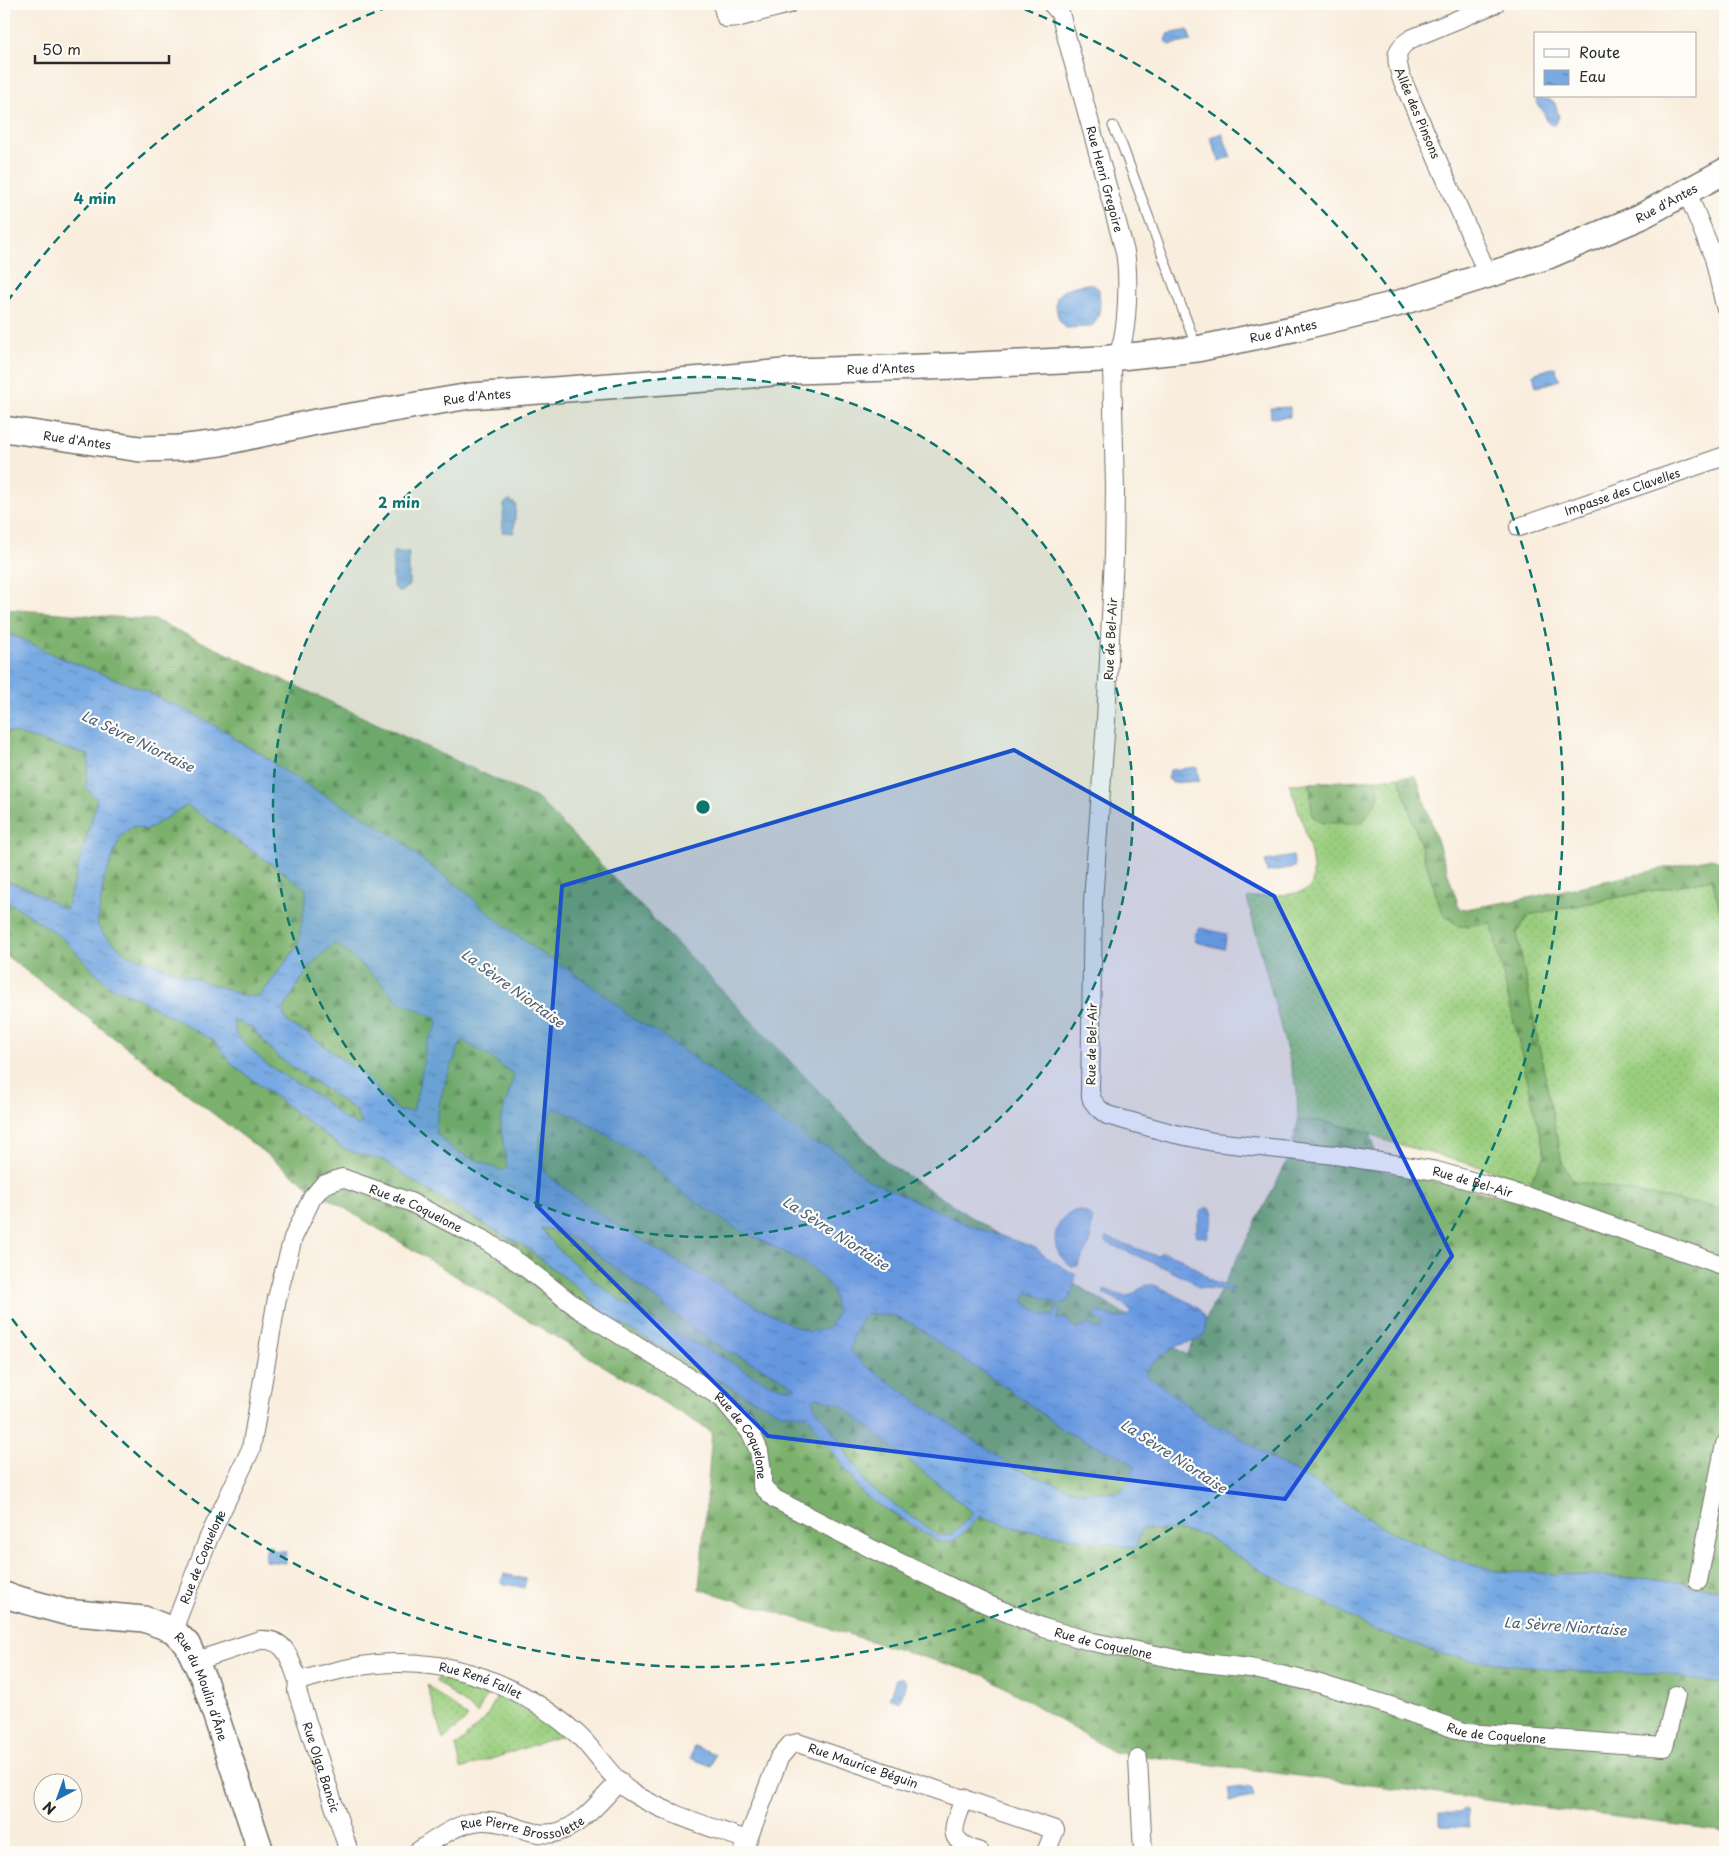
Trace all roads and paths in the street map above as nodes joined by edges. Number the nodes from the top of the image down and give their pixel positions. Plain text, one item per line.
1 (722, 4) edge
2 (789, 4) edge
3 (1052, 4) edge
4 (1495, 4) edge
5 (1113, 126) dead end
6 (1725, 171) edge
7 (1687, 192) junction
8 (1488, 275) junction
9 (1725, 306) edge
10 (1196, 349) junction
11 (1114, 358) junction
12 (6, 430) edge
13 (1725, 456) edge
14 (1519, 527) dead end
15 (1725, 1266) edge
16 (1725, 1444) edge
17 (1698, 1581) dead end
18 (4, 1595) edge
19 (173, 1630) junction
20 (196, 1661) junction
21 (298, 1681) junction
22 (1676, 1695) dead end
23 (1138, 1759) dead end
24 (620, 1781) junction
25 (964, 1798) junction
26 (745, 1846) edge
27 (261, 1852) edge
28 (349, 1852) edge
29 (417, 1852) edge
30 (980, 1852) edge
31 (1046, 1852) edge
32 (1143, 1852) edge

1 - 2 street
3 - 11 street, Rue Henri Gregoire
4 - 8 street, Allée des Pinsons
5 - 10 lane
6 - 7 street, Rue d'Antes
7 - 8 street, Rue d'Antes
7 - 9 street
8 - 10 street, Rue d'Antes
10 - 11 street, Rue d'Antes
11 - 12 street, Rue d'Antes
11 - 15 street, Rue de Bel-Air
13 - 14 street, Impasse des Clavelles
16 - 17 street
18 - 19 street, Rue du Moulin d'Âne
19 - 20 street, Rue du Moulin d'Âne
19 - 22 street, Rue de Coquelone
20 - 21 street
20 - 27 street, Rue du Moulin d'Âne
21 - 24 street, Rue René Fallet
21 - 28 street, Rue Olga Bancic
23 - 32 street
24 - 26 street, Rue René Fallet
24 - 29 street, Rue Pierre Brossolette
25 - 26 street, Rue Maurice Béguin
25 - 30 street
25 - 31 street, Rue Maurice Béguin

